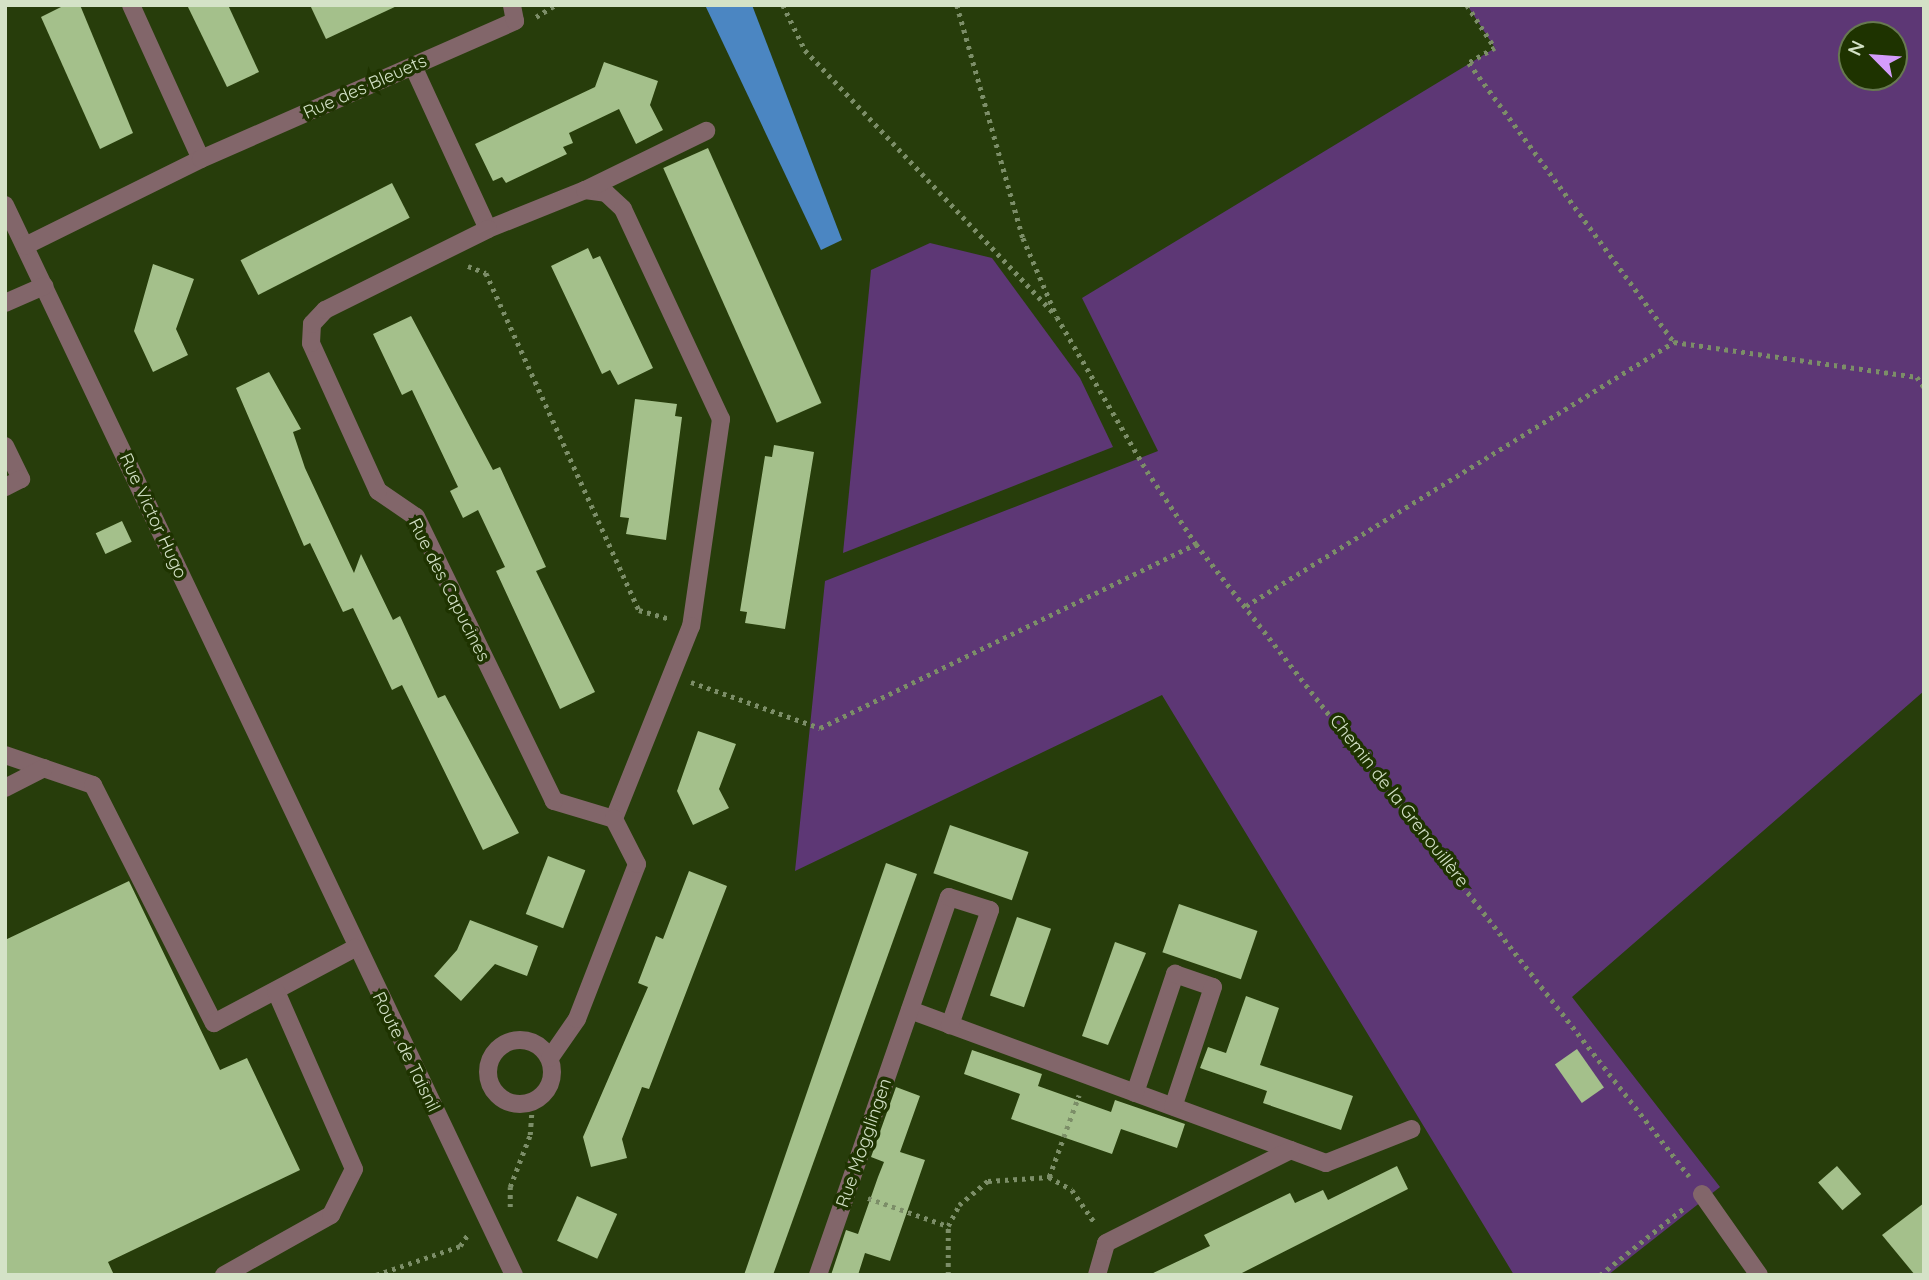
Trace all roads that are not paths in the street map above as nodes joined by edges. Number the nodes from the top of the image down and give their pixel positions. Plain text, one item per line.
1 (131, 5) edge
2 (512, 5) edge
3 (413, 66) junction
4 (706, 131) dead end
5 (201, 159) junction
6 (586, 190) junction
7 (5, 205) edge
8 (488, 229) junction
9 (25, 246) junction
10 (44, 286) junction
11 (5, 303) edge
12 (5, 446) edge
13 (5, 487) edge
14 (5, 755) edge
15 (44, 768) junction
16 (5, 789) edge
17 (614, 819) junction
18 (300, 827) joint
19 (355, 948) junction
20 (276, 991) junction
21 (909, 1010) junction
22 (950, 1026) junction
23 (550, 1058) junction
24 (1135, 1093) junction
25 (1173, 1107) junction
26 (1412, 1129) dead end
27 (1292, 1150) junction
28 (1702, 1194) road end
29 (224, 1275) edge
30 (514, 1275) edge
31 (818, 1275) edge
32 (1097, 1275) edge
33 (1759, 1275) edge

1 - 5 street
2 - 3 street, Rue des Bleuets
3 - 5 street, Rue des Bleuets
3 - 8 street
4 - 6 street, Rue des Capucines
5 - 9 street, Rue des Bleuets
6 - 8 street, Rue des Capucines
6 - 17 street
7 - 9 street, Rue Victor Hugo
8 - 17 street, Rue des Capucines
9 - 10 street, Rue Victor Hugo
10 - 11 street
10 - 18 street, Rue Victor Hugo
12 - 13 street
14 - 15 street
15 - 16 street
15 - 20 street
17 - 23 street
18 - 19 street, Route de Taisnil
19 - 20 street
19 - 30 street, Route de Taisnil
20 - 29 street
21 - 22 street
21 - 22 street, Rue Mogglingen
21 - 31 street, Rue Mogglingen
22 - 24 street
23 - 23 street
24 - 25 street
24 - 25 street
25 - 27 street
26 - 27 street
27 - 32 street
28 - 33 street

